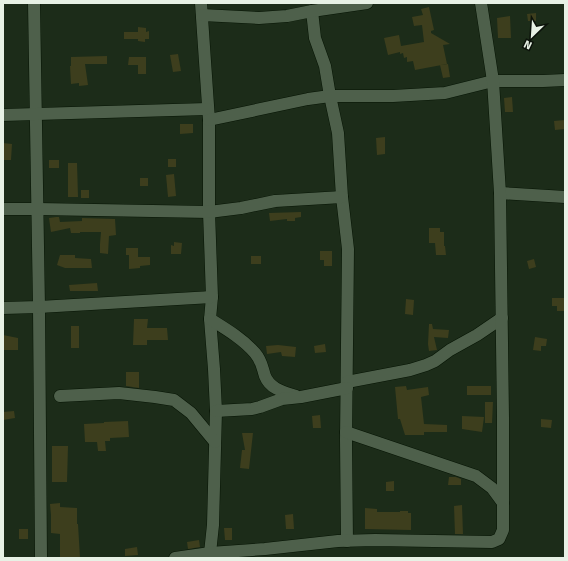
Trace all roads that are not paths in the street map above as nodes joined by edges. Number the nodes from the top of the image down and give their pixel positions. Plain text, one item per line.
1 (34, 3) edge
2 (367, 3) edge
3 (481, 3) edge
4 (201, 9) edge
5 (312, 11) junction
6 (565, 80) edge
7 (493, 82) junction
8 (330, 96) junction
9 (36, 114) junction
10 (3, 115) edge
11 (208, 115) junction
12 (500, 193) junction
13 (342, 196) junction
14 (565, 197) edge
15 (3, 209) edge
16 (38, 209) junction
17 (209, 212) junction
18 (212, 296) junction
19 (39, 307) junction
20 (3, 308) edge
21 (502, 318) junction
22 (210, 319) junction
23 (347, 385) junction
24 (60, 396) dead end
25 (301, 397) junction
26 (216, 411) junction
27 (346, 432) junction
28 (214, 442) junction
29 (503, 503) junction
30 (347, 540) junction
31 (210, 553) junction
32 (41, 558) edge
33 (175, 558) edge

1 - 9 street
2 - 5 street
3 - 7 street
4 - 5 street
4 - 11 street
5 - 8 street
6 - 7 street
7 - 8 street
7 - 12 street
8 - 11 street
8 - 13 street
9 - 10 street
9 - 11 street
9 - 16 street
11 - 17 street
12 - 14 street
12 - 21 street
13 - 17 street
13 - 23 street
15 - 16 street
16 - 17 street
16 - 19 street
17 - 18 street
18 - 19 street
18 - 22 street
19 - 20 street
19 - 32 street
21 - 23 street
21 - 29 street
22 - 25 street
22 - 26 street
23 - 25 street
23 - 27 street
24 - 28 street
25 - 26 street
26 - 28 street
27 - 29 street
27 - 30 street
28 - 31 street
29 - 30 street
30 - 31 street
31 - 33 street

